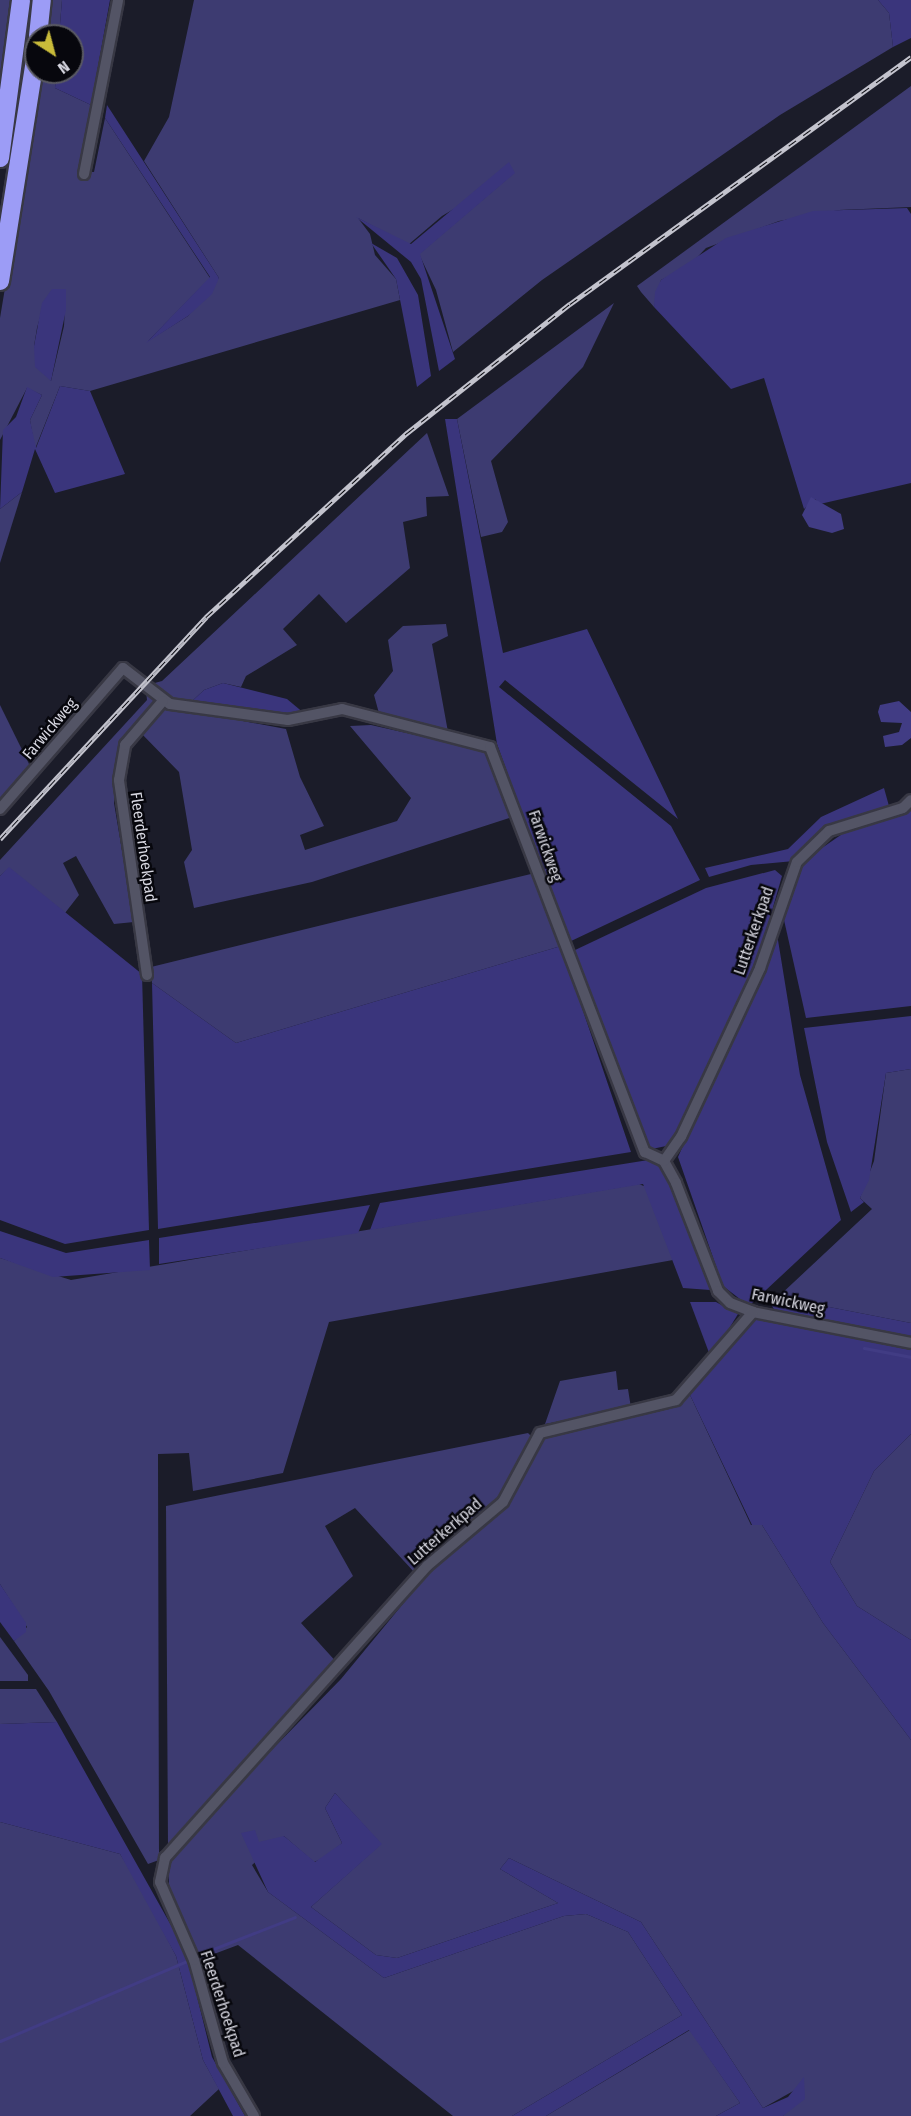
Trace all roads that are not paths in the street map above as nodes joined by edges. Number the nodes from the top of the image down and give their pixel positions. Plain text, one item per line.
1 (21, 0) edge
2 (42, 0) edge
3 (118, 0) edge
4 (39, 24) edge
5 (31, 84) edge
6 (0, 159) edge
7 (84, 174) dead end
8 (0, 281) edge
9 (163, 701) junction
10 (911, 800) edge
11 (0, 809) edge
12 (147, 975) dead end
13 (664, 1161) junction
14 (753, 1312) junction
15 (911, 1343) edge
16 (162, 1864) joint
17 (254, 2116) edge

1 - 6 highway
2 - 4 highway
3 - 7 street
5 - 8 highway
9 - 11 street, Farwickweg
9 - 12 street, Fleerderhoekpad
9 - 13 street, Farwickweg
10 - 13 street, Lutterkerkpad
13 - 14 street, Farwickweg
14 - 15 street, Farwickweg
14 - 16 street, Lutterkerkpad
16 - 17 street, Fleerderhoekpad

